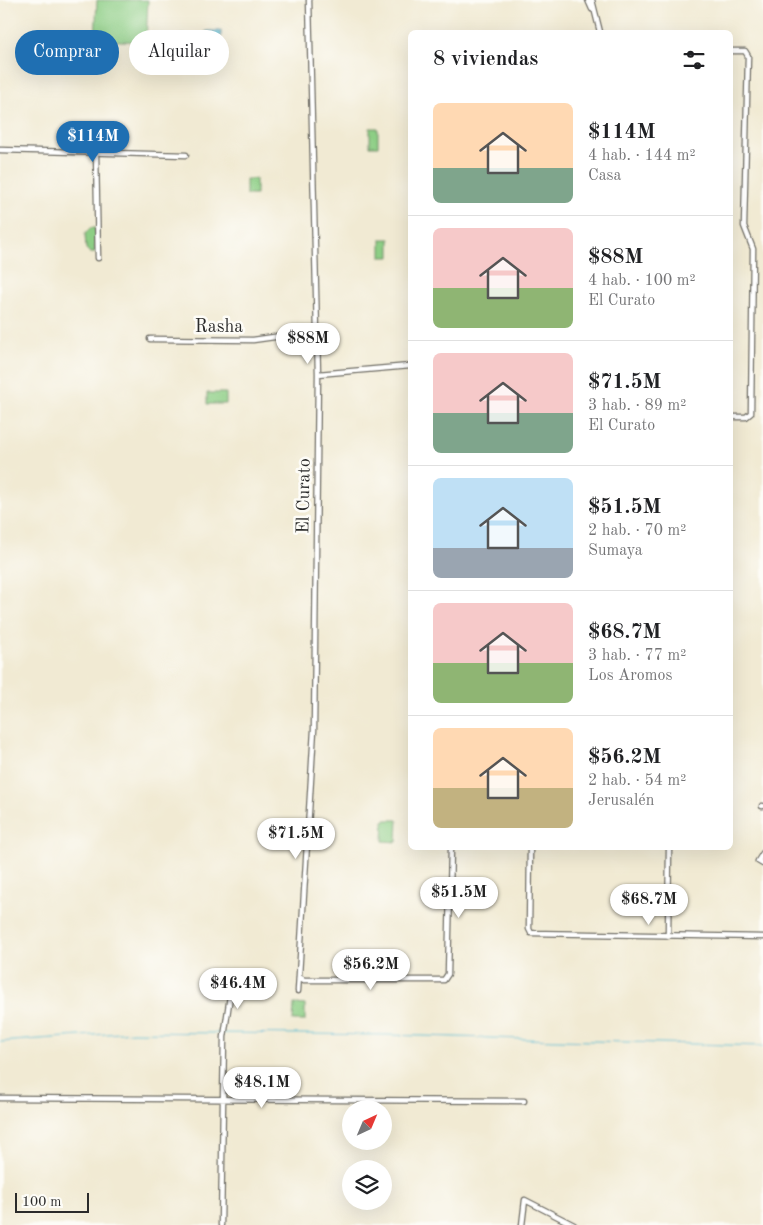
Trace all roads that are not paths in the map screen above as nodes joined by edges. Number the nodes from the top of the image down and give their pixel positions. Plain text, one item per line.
1 (309, 0) edge
2 (588, 0) edge
3 (592, 0) edge
4 (595, 12) junction
5 (600, 30) edge
6 (733, 51) edge
7 (0, 150) edge
8 (96, 153) junction
9 (186, 155) dead end
10 (98, 258) dead end
11 (317, 331) junction
12 (150, 339) dead end
13 (408, 366) edge
14 (318, 374) junction
15 (733, 418) edge
16 (451, 850) edge
17 (530, 850) edge
18 (669, 850) edge
19 (763, 853) edge
20 (763, 864) edge
21 (668, 936) junction
22 (763, 937) edge
23 (299, 977) junction
24 (231, 989) dead end
25 (298, 991) dead end
26 (0, 1098) edge
27 (223, 1099) junction
28 (524, 1101) dead end
29 (221, 1225) edge
30 (522, 1225) edge
31 (574, 1225) edge

1 - 11 street, El Curato
2 - 4 street
3 - 4 street
4 - 5 street
6 - 15 street
7 - 8 street
8 - 9 street
8 - 10 street
11 - 12 street, Rasha
11 - 14 street, El Curato
13 - 14 street
14 - 23 street, El Curato
16 - 23 street
17 - 21 street
18 - 21 street
19 - 20 street
21 - 22 street
23 - 25 street, El Curato
24 - 27 street
26 - 27 street
27 - 28 street
27 - 29 street
30 - 31 street

